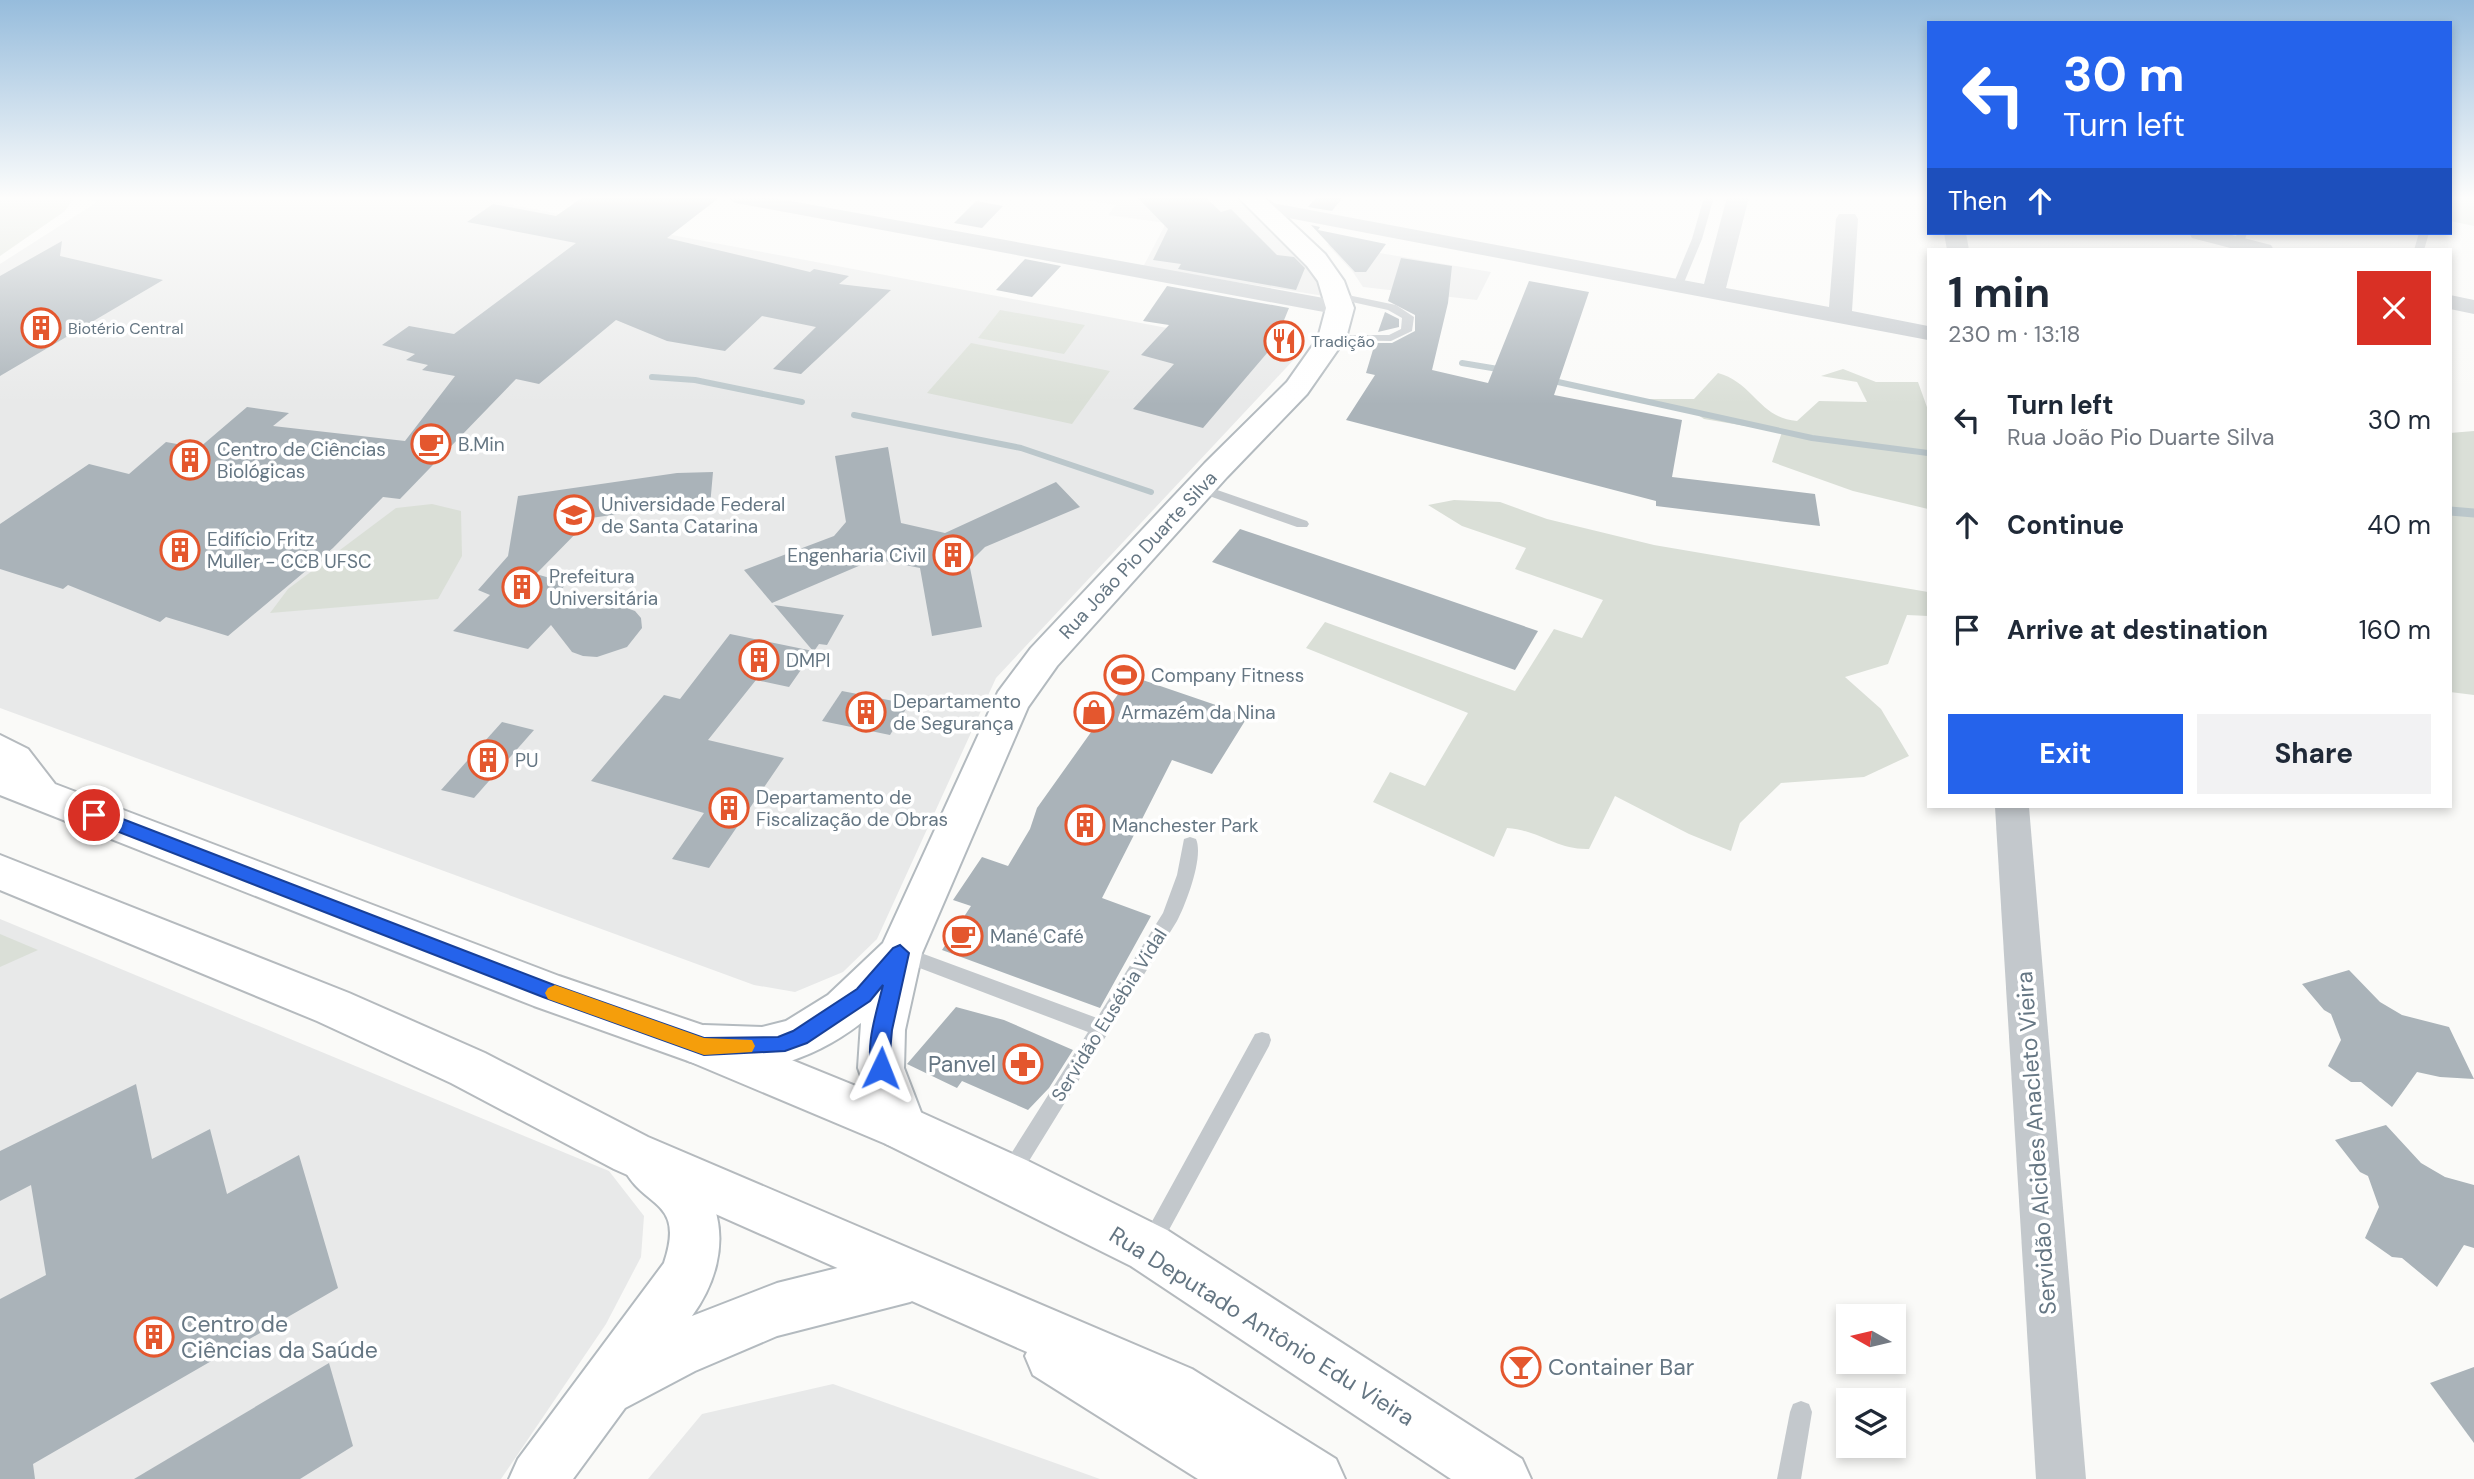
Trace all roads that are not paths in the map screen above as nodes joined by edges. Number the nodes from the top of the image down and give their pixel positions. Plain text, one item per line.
1 (1091, 266) edge
2 (1318, 266) edge
3 (1581, 266) edge
4 (1686, 266) edge
5 (1720, 266) edge
6 (1844, 266) edge
7 (1678, 285) junction
8 (1713, 292) junction
9 (2452, 302) edge
10 (2474, 307) edge
11 (1337, 314) junction
12 (1840, 316) junction
13 (1927, 332) edge
14 (1200, 488) junction
15 (1302, 524) dead end
16 (0, 749) edge
17 (0, 779) edge
18 (43, 795) junction
19 (2012, 808) edge
20 (1190, 844) dead end
21 (0, 872) edge
22 (900, 953) junction
23 (1101, 1028) junction
24 (1262, 1040) dead end
25 (704, 1046) junction
26 (903, 1128) junction
27 (631, 1153) junction
28 (1008, 1177) junction
29 (1149, 1248) junction
30 (933, 1286) junction
31 (608, 1389) junction
32 (1801, 1412) dead end
33 (538, 1479) edge
34 (1251, 1479) edge
35 (1316, 1479) edge
36 (1503, 1479) edge
37 (1789, 1479) edge
38 (2061, 1479) edge

1 - 11 street
2 - 11 main road
3 - 7 street
4 - 7 lane
5 - 8 street
6 - 12 street
7 - 8 street
8 - 12 street
9 - 10 street
11 - 11 lane
11 - 14 main road, Rua João Pio Duarte Silva
12 - 13 street
14 - 15 lane
14 - 22 main road, Rua João Pio Duarte Silva
16 - 18 main road
17 - 18 main road, Rua Deputado Antônio Edu Vieira
18 - 25 main road, Rua Deputado Antônio Edu Vieira
19 - 38 street, Servidão Alcides Anacleto Vieira
20 - 23 lane, Servidão Eusébia Vidal
21 - 27 main road
22 - 23 lane
22 - 25 main road, Rua João Pio Duarte Silva
22 - 26 main road, Rua João Pio Duarte Silva
23 - 28 lane, Servidão Eusébia Vidal
24 - 29 lane
25 - 26 main road, Rua Deputado Antônio Edu Vieira
26 - 28 main road, Rua Deputado Antônio Edu Vieira
27 - 30 main road
27 - 31 main road
28 - 29 main road, Rua Deputado Antônio Edu Vieira
29 - 36 main road, Rua Deputado Antônio Edu Vieira
30 - 31 main road
30 - 34 main road
30 - 35 main road
31 - 33 main road
32 - 37 lane

